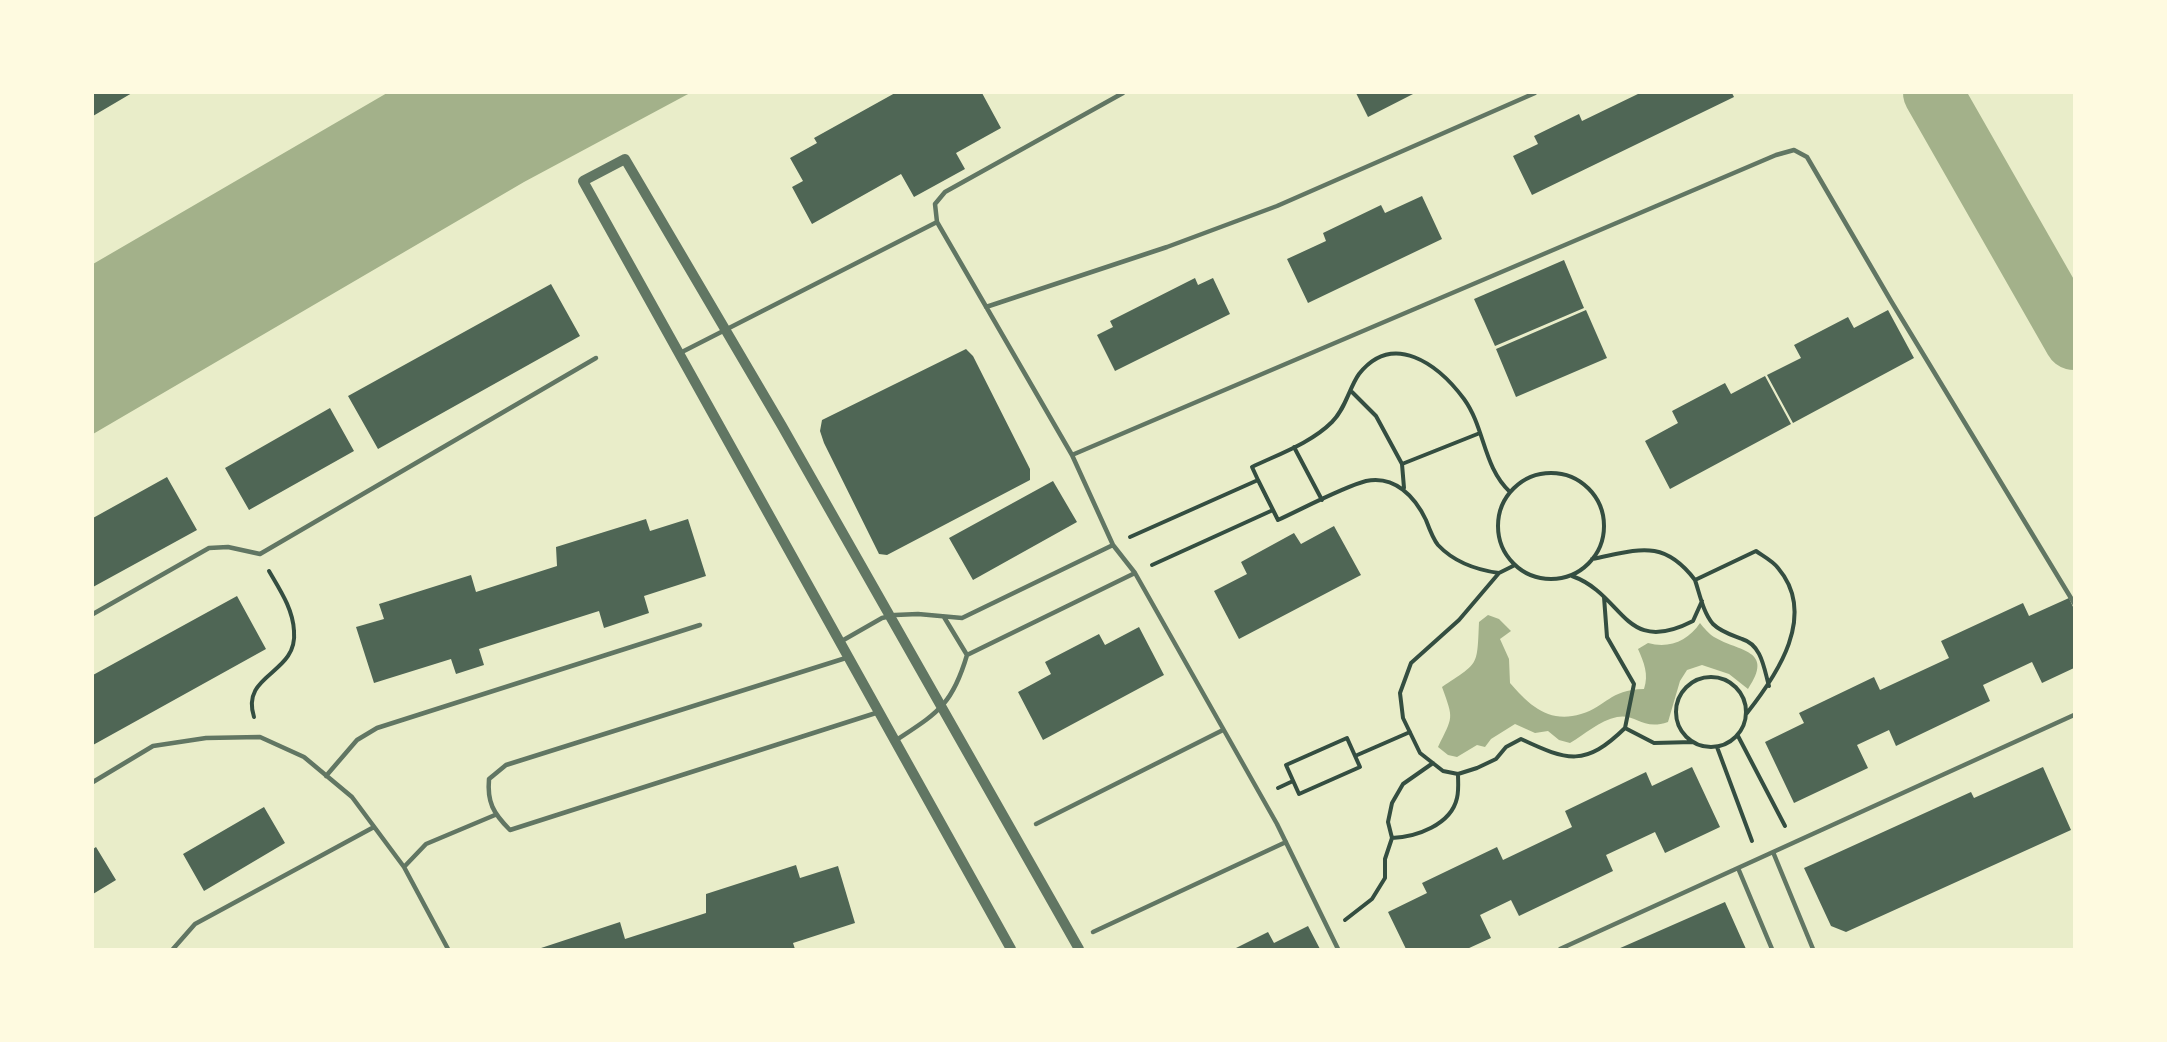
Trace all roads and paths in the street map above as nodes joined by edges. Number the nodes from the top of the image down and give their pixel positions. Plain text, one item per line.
1 (1123, 93) edge
2 (1535, 93) edge
3 (937, 222) junction
4 (986, 308) junction
5 (726, 330) junction
6 (679, 354) junction
7 (596, 358) dead end
8 (1352, 392) junction
9 (1480, 433) junction
10 (1294, 447) junction
11 (1072, 454) junction
12 (1402, 464) junction
13 (1258, 480) junction
14 (1404, 489) junction
15 (1510, 492) junction
16 (1322, 500) junction
17 (1273, 510) junction
18 (1113, 545) junction
19 (260, 554) junction
20 (1592, 559) junction
21 (1515, 565) junction
22 (1135, 573) junction
23 (1499, 573) junction
24 (1571, 576) junction
25 (1695, 580) junction
26 (1604, 596) junction
27 (1702, 600) junction
28 (2074, 603) edge
29 (93, 614) edge
30 (890, 616) junction
31 (944, 617) junction
32 (700, 625) dead end
33 (840, 642) junction
34 (967, 655) junction
35 (849, 657) junction
36 (1769, 686) junction
37 (942, 708) junction
38 (879, 712) junction
39 (1747, 713) junction
40 (2074, 715) edge
41 (1625, 728) junction
42 (1223, 730) junction
43 (1410, 732) junction
44 (1738, 735) junction
45 (260, 737) junction
46 (895, 741) junction
47 (1693, 742) junction
48 (1717, 747) junction
49 (1355, 756) junction
50 (1433, 764) junction
51 (1458, 774) junction
52 (326, 776) junction
53 (93, 782) edge
54 (495, 815) junction
55 (1036, 824) dead end
56 (374, 827) junction
57 (1392, 838) junction
58 (1797, 841) junction
59 (1286, 842) junction
60 (1773, 852) junction
61 (1757, 859) junction
62 (404, 867) junction
63 (1738, 868) junction
64 (1093, 932) dead end
65 (1330, 933) junction
66 (173, 949) edge
67 (448, 949) edge
68 (1011, 949) edge
69 (1079, 949) edge
70 (1338, 949) edge
71 (1560, 949) edge
72 (1772, 949) edge
73 (1813, 949) edge

1 - 3 lane
2 - 4 lane
3 - 4 lane
3 - 5 lane
4 - 11 lane
5 - 6 lane
5 - 6 street
5 - 30 street
6 - 33 street
7 - 19 lane
8 - 9 path
8 - 10 path
8 - 12 path
9 - 12 path
9 - 15 path
10 - 13 path
10 - 16 path
11 - 18 lane
11 - 28 lane
12 - 14 path
13 - 17 path
13 - 18 path
14 - 16 path
14 - 23 path
15 - 20 path
15 - 21 path
16 - 17 path
17 - 22 path
18 - 22 lane
18 - 31 lane
19 - 29 lane
19 - 45 path
20 - 24 path
20 - 25 path
21 - 23 path
21 - 24 path
22 - 34 lane
22 - 42 lane
23 - 43 path
24 - 26 path
25 - 27 path
25 - 36 path
26 - 27 path
26 - 41 path
27 - 36 path
30 - 31 lane
30 - 33 lane
30 - 37 street
31 - 34 lane
32 - 52 lane
33 - 35 street
34 - 37 lane
35 - 38 street
35 - 54 lane
36 - 39 path
37 - 46 lane
37 - 69 street
38 - 46 street
38 - 54 lane
39 - 44 path
39 - 47 path
40 - 58 lane
41 - 47 path
41 - 51 path
42 - 55 lane
42 - 59 lane
43 - 49 path
43 - 50 path
44 - 48 path
44 - 58 path
45 - 52 lane
45 - 53 lane
46 - 68 street
47 - 48 path
48 - 61 path
49 - 49 path
50 - 51 path
50 - 57 path
51 - 57 path
52 - 56 lane
54 - 62 lane
56 - 62 lane
56 - 66 lane
57 - 65 path
58 - 60 lane
59 - 64 lane
59 - 65 lane
60 - 61 lane
60 - 73 lane
61 - 63 lane
62 - 67 lane
63 - 71 lane
63 - 72 lane
65 - 70 lane

